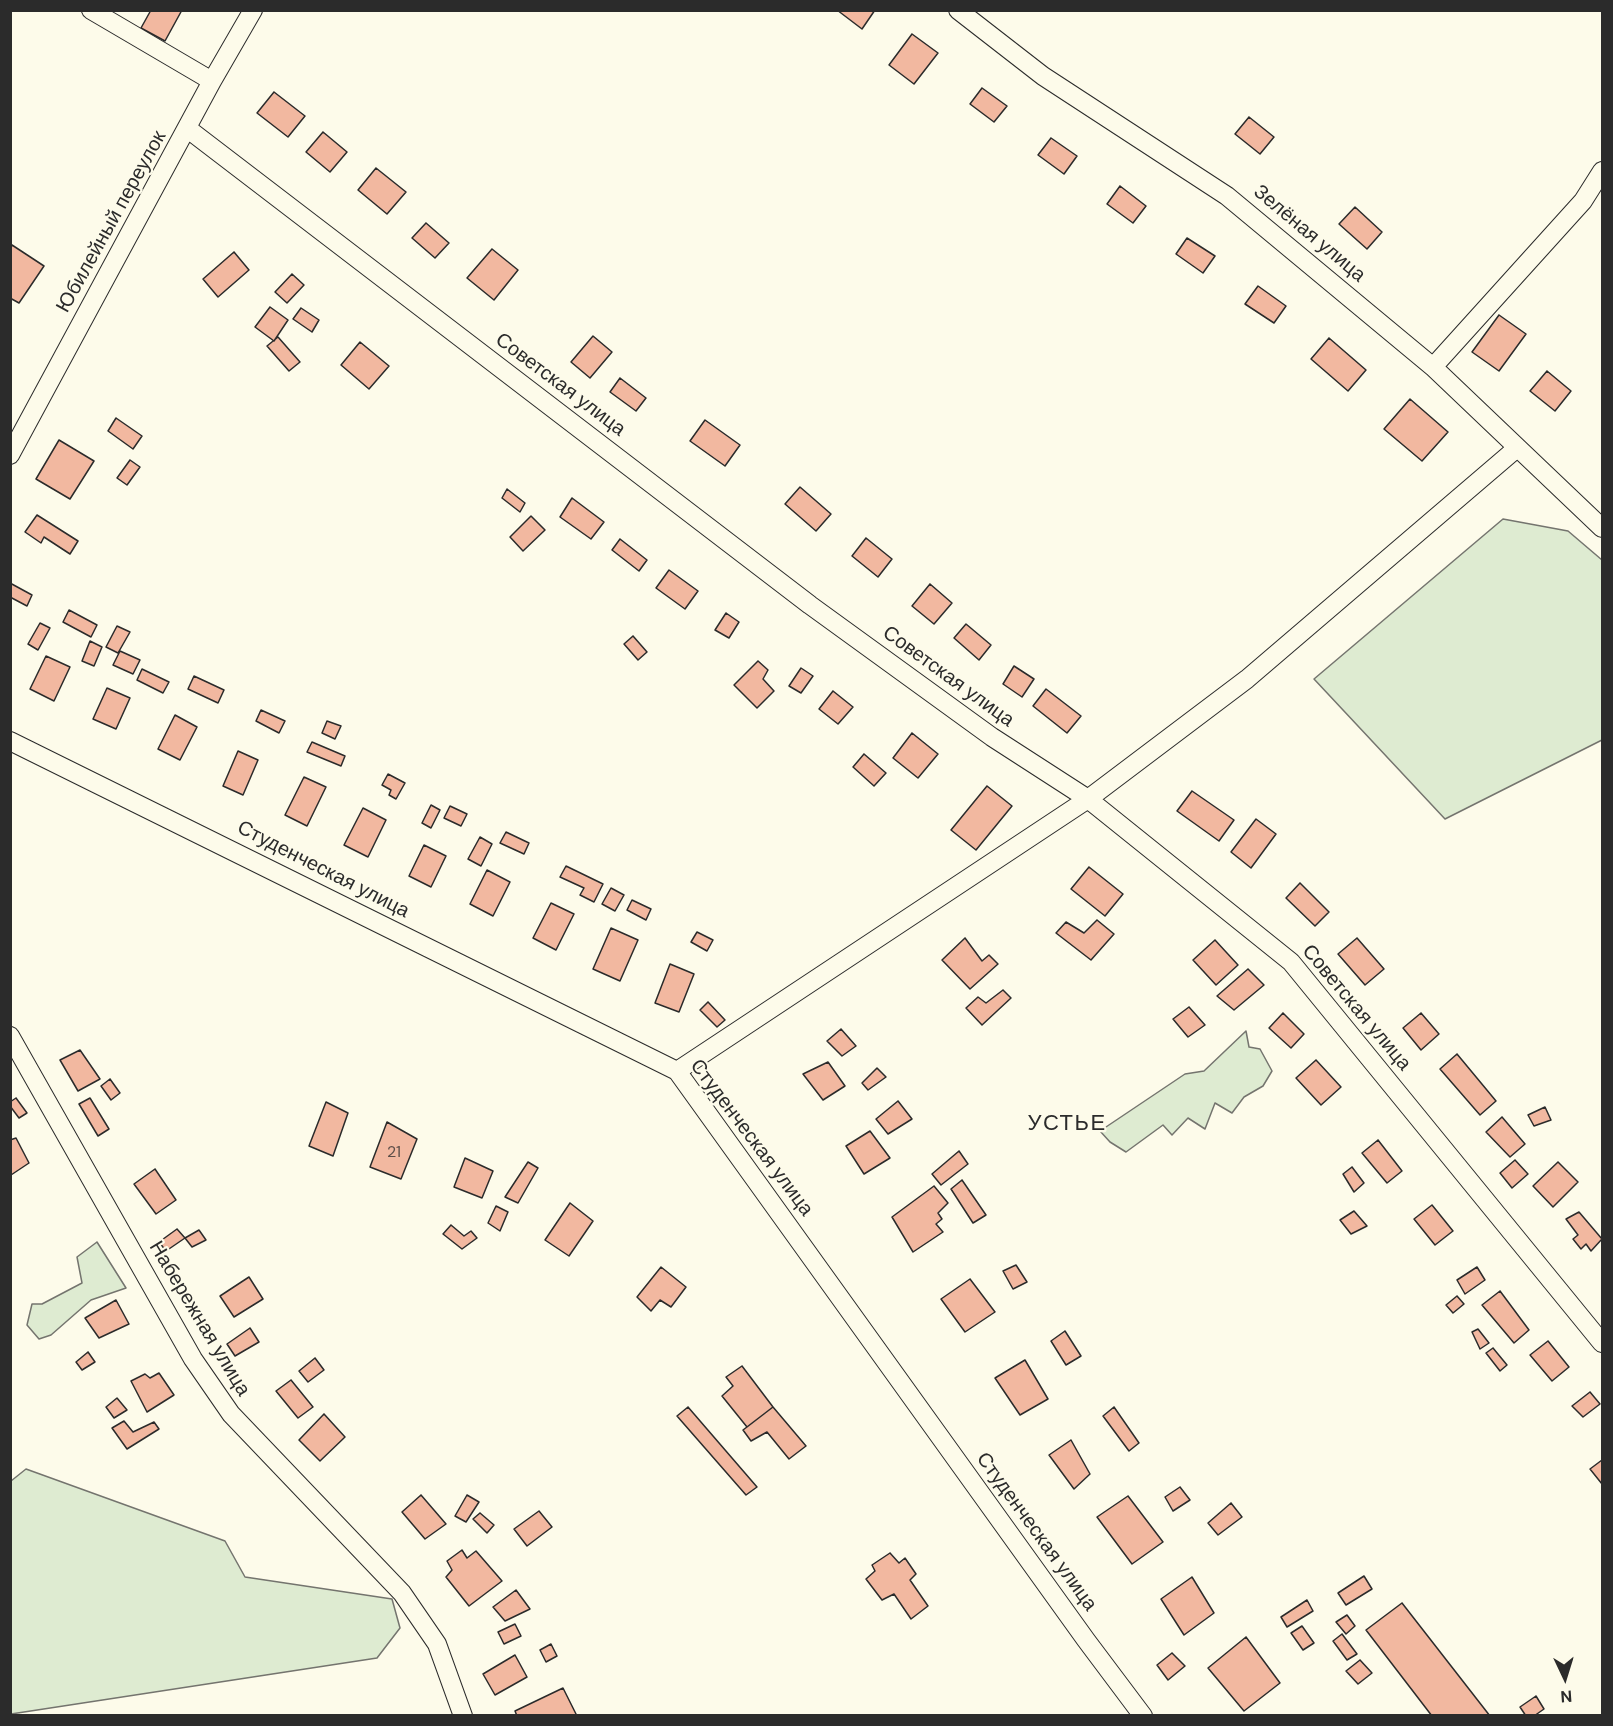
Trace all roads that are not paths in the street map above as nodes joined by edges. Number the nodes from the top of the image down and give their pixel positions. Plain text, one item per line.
1 (91, 10) edge
2 (253, 10) edge
3 (958, 10) edge
4 (212, 81) junction
5 (188, 129) junction
6 (1602, 171) edge
7 (1433, 367) junction
8 (1517, 448) junction
9 (10, 455) edge
10 (1602, 528) edge
11 (10, 741) edge
12 (1088, 799) junction
13 (10, 1036) edge
14 (677, 1071) junction
15 (1602, 1343) edge
16 (463, 1716) edge
17 (1143, 1716) edge

1 - 4 street
2 - 4 street, Юбилейный переулок
3 - 7 street, Зелёная улица
4 - 5 street, Юбилейный переулок
5 - 9 street, Юбилейный переулок
5 - 12 street, Советская улица
6 - 7 street
7 - 8 street, Зелёная улица
8 - 10 street, Зелёная улица
8 - 12 street
11 - 14 street, Студенческая улица
12 - 14 street
12 - 15 street, Советская улица
13 - 16 street, Набережная улица
14 - 17 street, Студенческая улица

